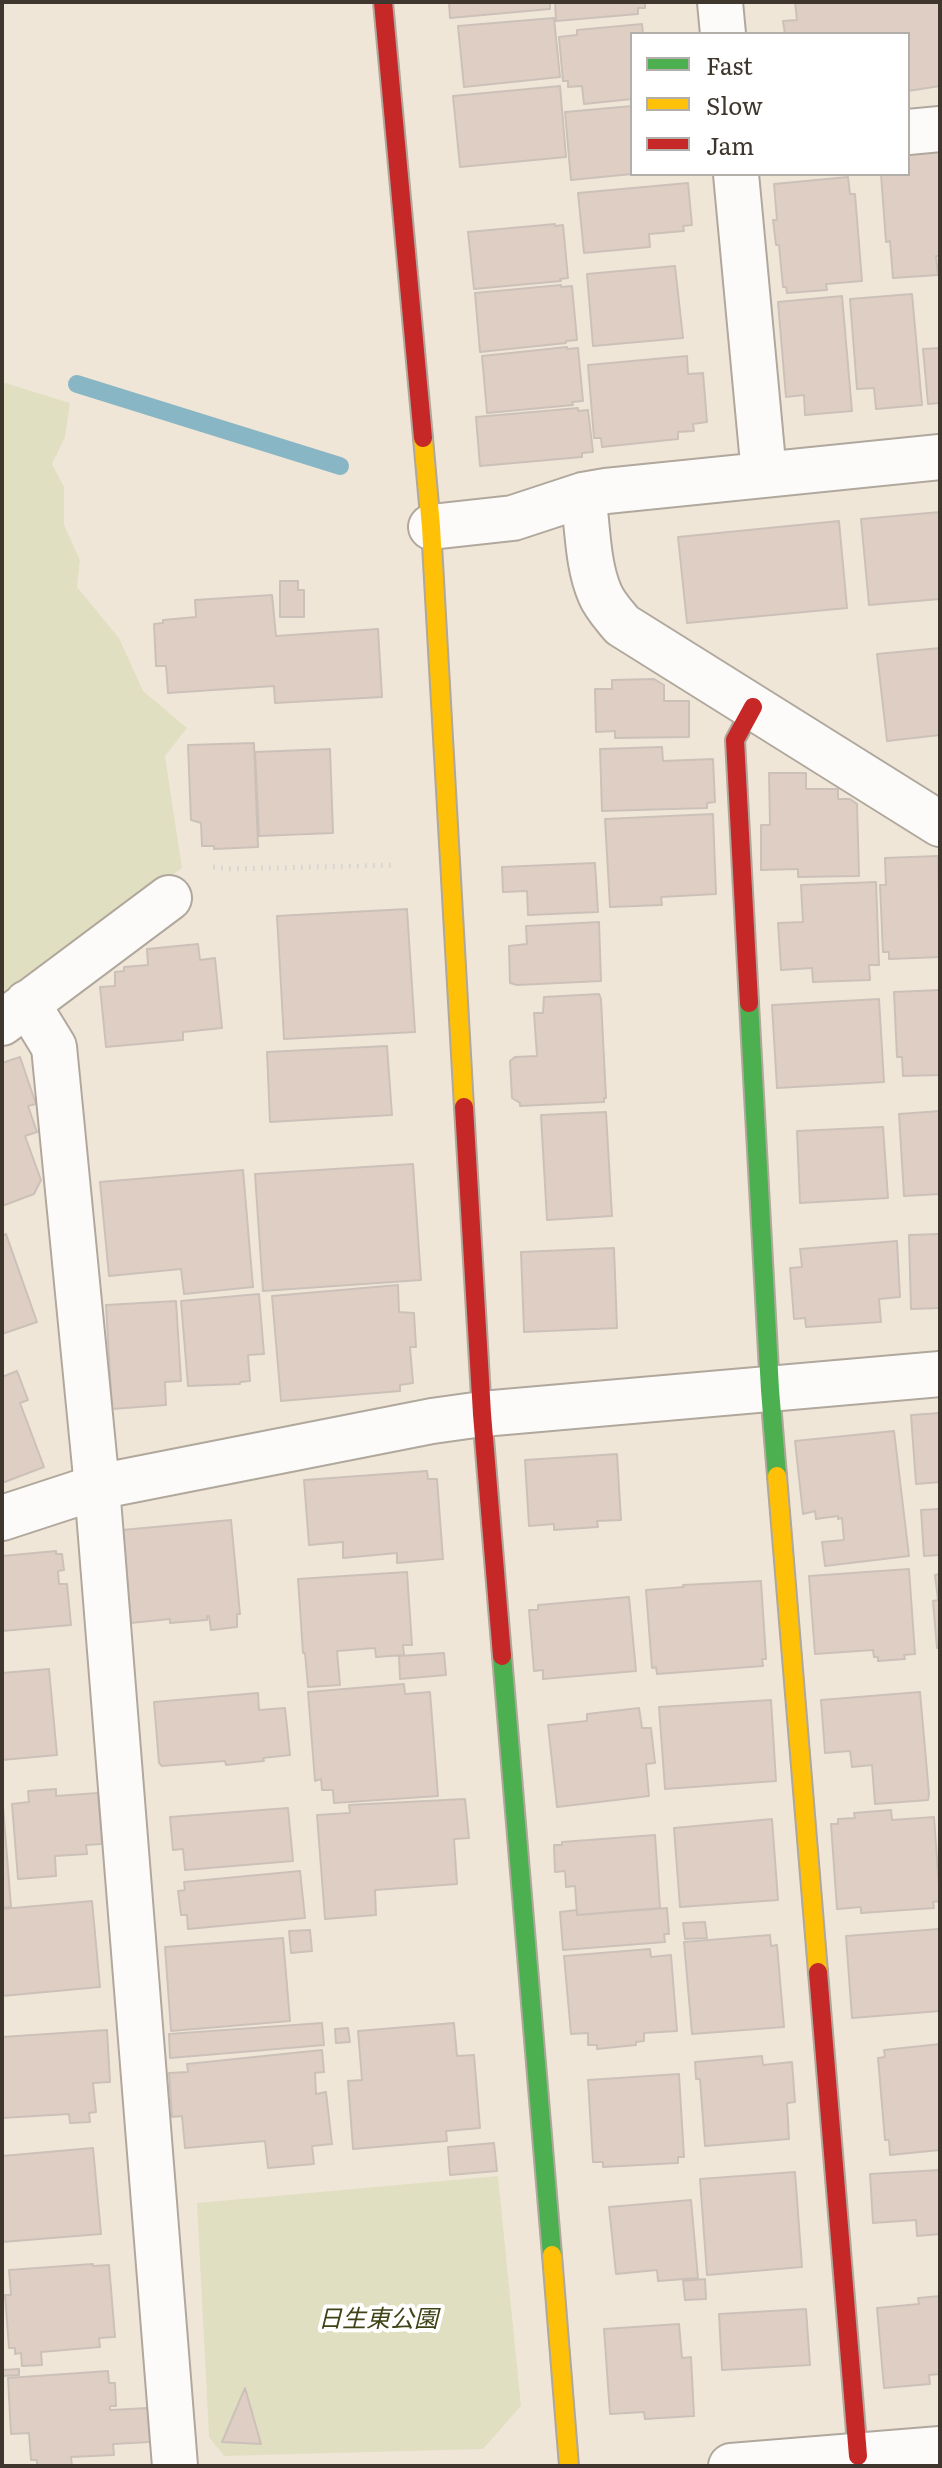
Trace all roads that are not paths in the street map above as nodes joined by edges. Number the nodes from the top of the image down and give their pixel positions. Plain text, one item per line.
1 (383, 2) edge
2 (720, 2) edge
3 (723, 32) edge
4 (940, 129) edge
5 (910, 132) edge
6 (736, 176) edge
7 (940, 457) edge
8 (764, 474) junction
9 (583, 495) junction
10 (431, 527) junction
11 (753, 707) junction
12 (940, 824) edge
13 (169, 898) dead end
14 (15, 1013) edge
15 (940, 1374) edge
16 (770, 1390) junction
17 (482, 1414) junction
18 (97, 1487) junction
19 (2, 1518) edge
20 (940, 2449) edge
21 (858, 2456) junction
22 (175, 2466) edge
23 (569, 2466) edge
24 (731, 2466) edge

1 - 10 street
2 - 3 street
4 - 5 street
6 - 8 street
7 - 8 street
8 - 9 street
9 - 10 street
9 - 11 street
10 - 17 street
11 - 12 street
11 - 16 street
13 - 14 street
14 - 18 street
15 - 16 street
16 - 17 street
16 - 21 street
17 - 18 street
17 - 23 street
18 - 19 street
18 - 22 street
20 - 21 street
21 - 24 street

